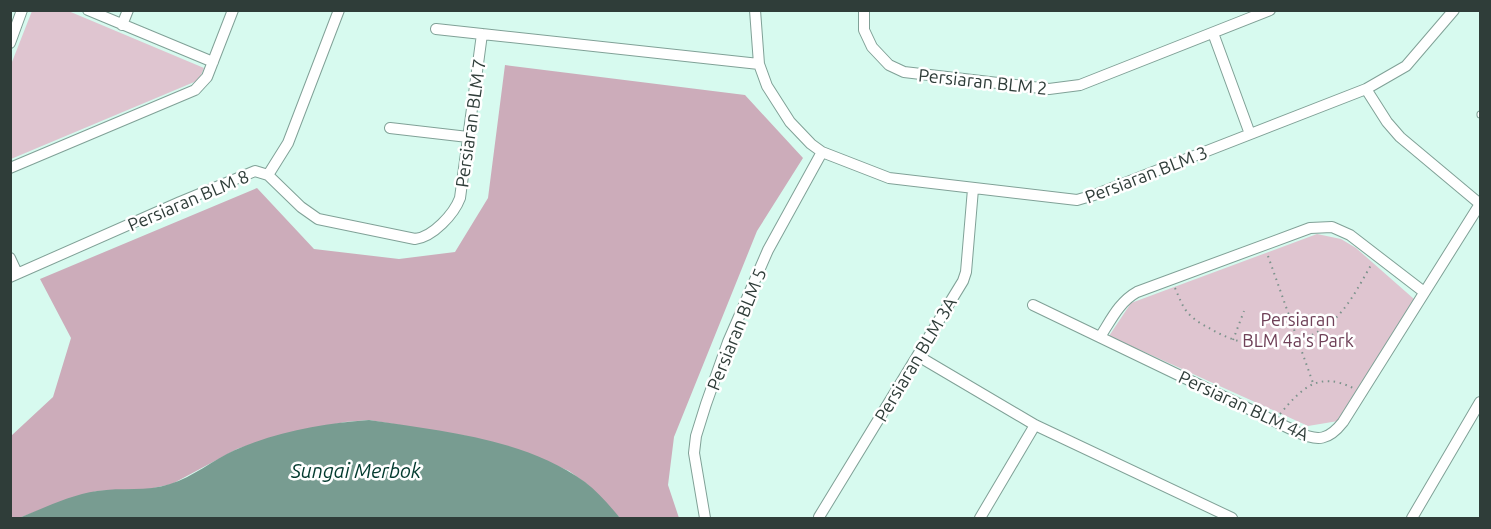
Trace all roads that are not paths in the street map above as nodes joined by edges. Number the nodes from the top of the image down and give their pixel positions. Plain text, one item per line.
1 (88, 10) edge
2 (128, 10) edge
3 (233, 10) edge
4 (339, 10) edge
5 (755, 10) edge
6 (864, 10) edge
7 (1270, 10) edge
8 (1454, 10) edge
9 (17, 16) edge
10 (122, 25) junction
11 (436, 29) dead end
12 (1213, 33) junction
13 (482, 34) junction
14 (10, 43) edge
15 (213, 62) junction
16 (759, 64) junction
17 (1366, 89) junction
18 (390, 128) dead end
19 (1250, 134) junction
20 (468, 137) junction
21 (822, 152) junction
22 (10, 168) edge
23 (268, 175) junction
24 (973, 189) junction
25 (1480, 204) edge
26 (10, 258) edge
27 (14, 275) edge
28 (1424, 292) junction
29 (1034, 305) dead end
30 (1100, 338) junction
31 (918, 356) junction
32 (1480, 402) edge
33 (1035, 425) junction
34 (819, 517) dead end
35 (705, 519) edge
36 (980, 519) edge
37 (1232, 519) edge
38 (1412, 519) edge

1 - 10 street
2 - 10 street
3 - 15 street
4 - 23 street, Persiaran BLM 8
5 - 16 street, Persiaran BLM 3
6 - 12 street, Persiaran BLM 2
7 - 12 street, Persiaran BLM 2
8 - 17 street, Persiaran BLM 3
9 - 14 street
10 - 15 street
11 - 13 street, Persiaran BLM 7
12 - 19 street
13 - 16 street, Persiaran BLM 7
13 - 20 street, Persiaran BLM 7
15 - 22 street
16 - 21 street, Persiaran BLM 3
17 - 19 street, Persiaran BLM 3
17 - 25 street
18 - 20 street
19 - 24 street, Persiaran BLM 3
20 - 23 street, Persiaran BLM 7
21 - 24 street, Persiaran BLM 3
21 - 35 street, Persiaran BLM 5
23 - 27 street, Persiaran BLM 8
24 - 31 street, Persiaran BLM 3A
25 - 28 street, Persiaran BLM 4A
26 - 27 street
28 - 30 street
28 - 30 street, Persiaran BLM 4A
29 - 30 street, Persiaran BLM 4A
31 - 33 street
31 - 34 street, Persiaran BLM 3A
32 - 38 street
33 - 36 street
33 - 37 street

